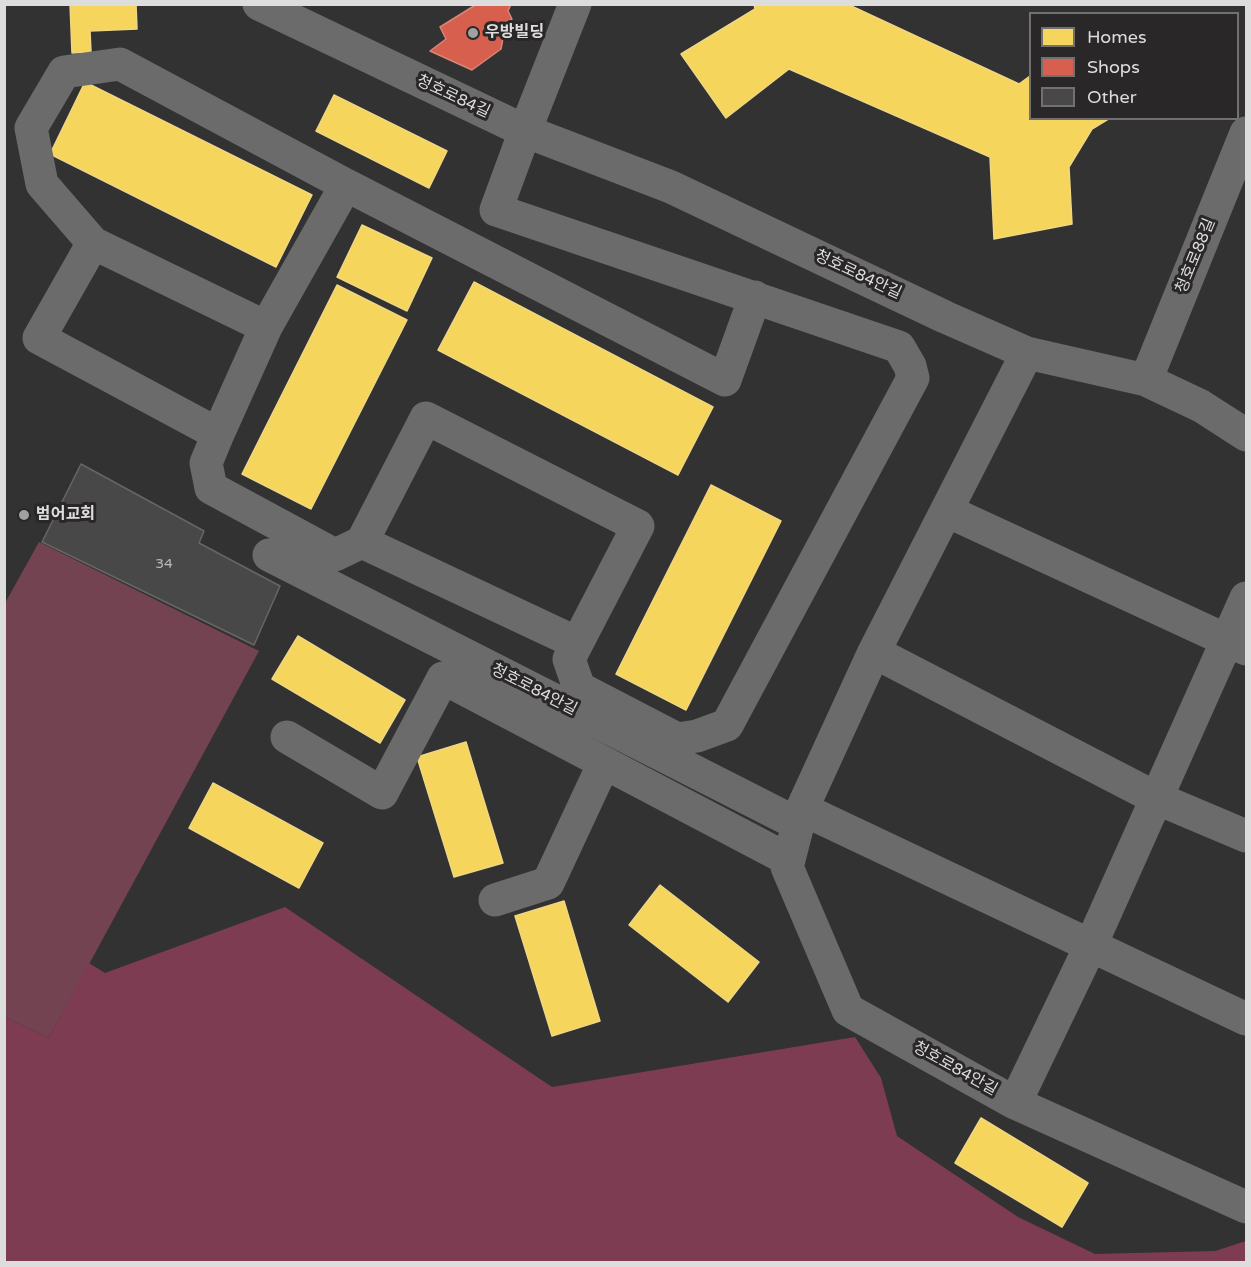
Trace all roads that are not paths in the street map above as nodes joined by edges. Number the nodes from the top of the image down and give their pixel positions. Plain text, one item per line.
1 (259, 4) edge
2 (575, 4) edge
3 (525, 131) junction
4 (1246, 133) edge
5 (346, 185) junction
6 (93, 243) junction
7 (755, 297) junction
8 (266, 327) junction
9 (1027, 353) junction
10 (1146, 380) junction
11 (218, 434) junction
12 (1246, 435) edge
13 (947, 511) junction
14 (362, 542) junction
15 (269, 555) dead end
16 (1246, 598) edge
17 (577, 643) junction
18 (1238, 645) edge
19 (874, 651) junction
20 (287, 737) dead end
21 (604, 763) junction
22 (1155, 798) junction
23 (800, 816) junction
24 (1246, 836) edge
25 (789, 860) junction
26 (495, 900) dead end
27 (1090, 947) junction
28 (1246, 1019) edge
29 (1015, 1103) junction
30 (1246, 1207) edge

1 - 3 street, 청호로84길
2 - 3 street
3 - 7 street
3 - 9 street, 청호로84안길
4 - 10 street, 청호로88길
5 - 6 street
5 - 7 street
5 - 8 street
6 - 8 street
6 - 11 street
7 - 17 street
8 - 11 street
9 - 10 street
9 - 13 street, 청호로84안길
10 - 12 street
11 - 14 street
13 - 18 street
13 - 19 street, 청호로84안길
14 - 17 street
14 - 17 street
15 - 23 street, 청호로84안길
16 - 18 street
18 - 22 street
19 - 22 street
19 - 23 street, 청호로84안길
20 - 21 street
21 - 25 street
21 - 26 street
22 - 24 street
22 - 27 street
23 - 25 street, 청호로84안길
23 - 27 street, 청호로84안길
25 - 29 street, 청호로84안길
27 - 28 street, 청호로84안길
27 - 29 street
29 - 30 street, 청호로84안길

